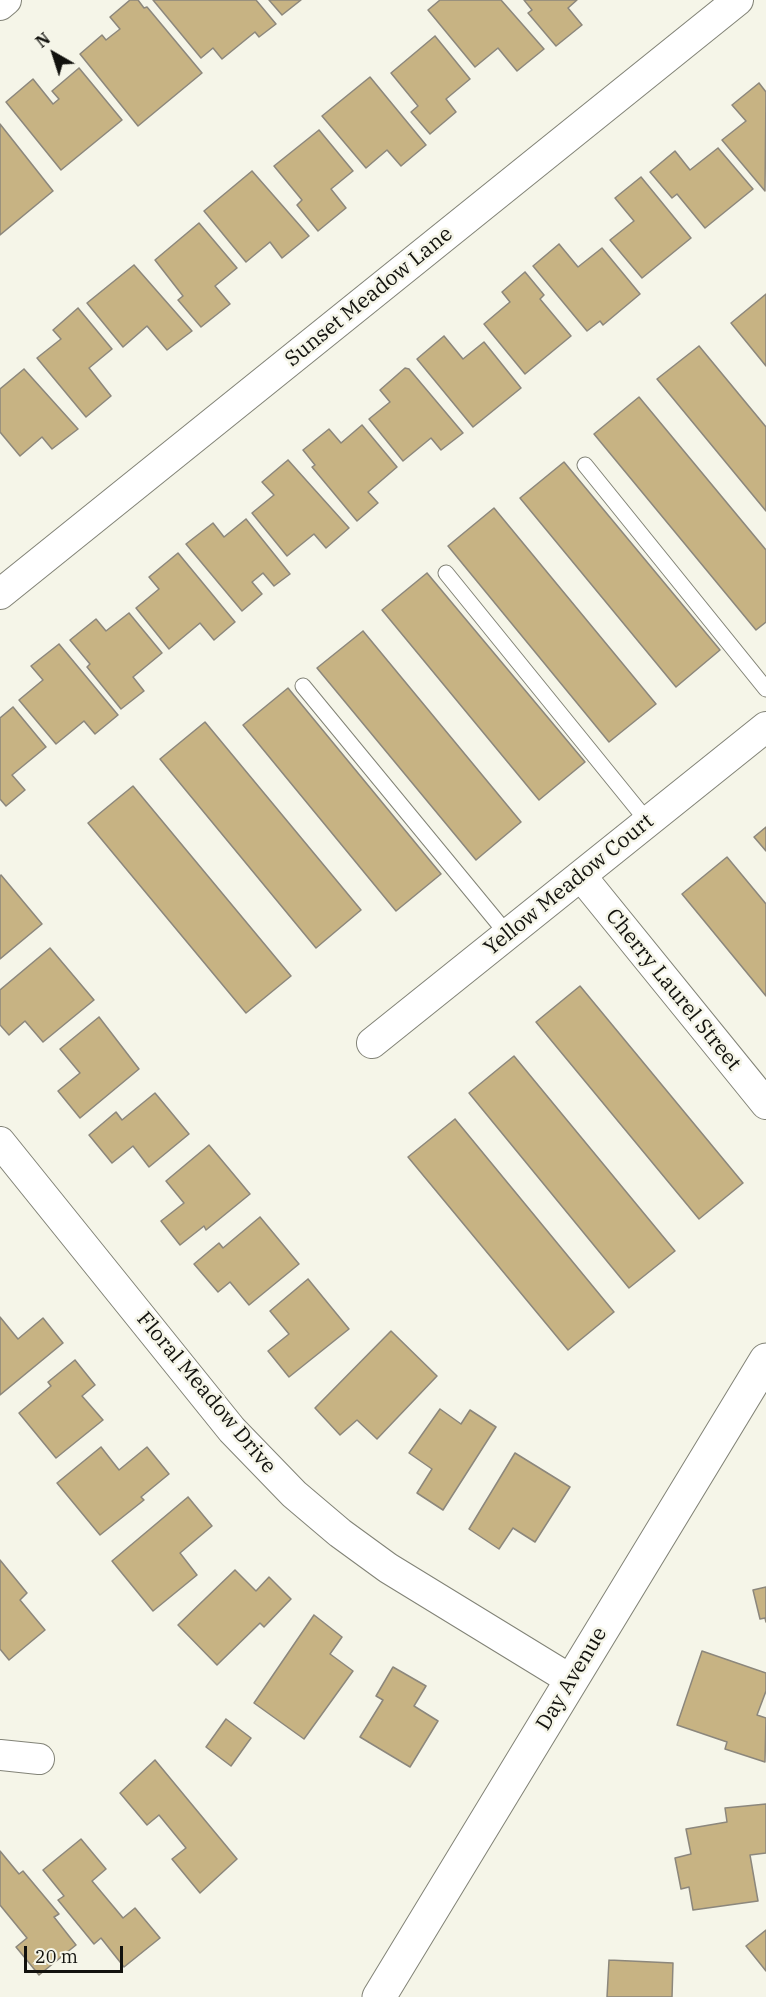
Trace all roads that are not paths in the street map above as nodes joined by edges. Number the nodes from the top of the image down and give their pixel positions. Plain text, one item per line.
1 (6, 0) edge
2 (738, 0) edge
3 (0, 5) edge
4 (585, 465) dead end
5 (446, 573) dead end
6 (0, 594) edge
7 (303, 686) dead end
8 (766, 689) edge
9 (766, 727) edge
10 (648, 822) junction
11 (581, 876) junction
12 (508, 935) junction
13 (372, 1044) dead end
14 (766, 1104) edge
15 (0, 1142) edge
16 (766, 1360) edge
17 (572, 1680) junction
18 (0, 1755) edge
19 (39, 1759) dead end
20 (379, 1997) edge

1 - 3 street
2 - 6 street, Sunset Meadow Lane
4 - 8 lane
5 - 10 lane
7 - 12 lane
9 - 10 street, Yellow Meadow Court
10 - 11 street, Yellow Meadow Court
11 - 12 street, Yellow Meadow Court
11 - 14 street, Cherry Laurel Street
12 - 13 street, Yellow Meadow Court
15 - 17 street, Floral Meadow Drive
16 - 17 street, Day Avenue
17 - 20 street, Day Avenue
18 - 19 street

